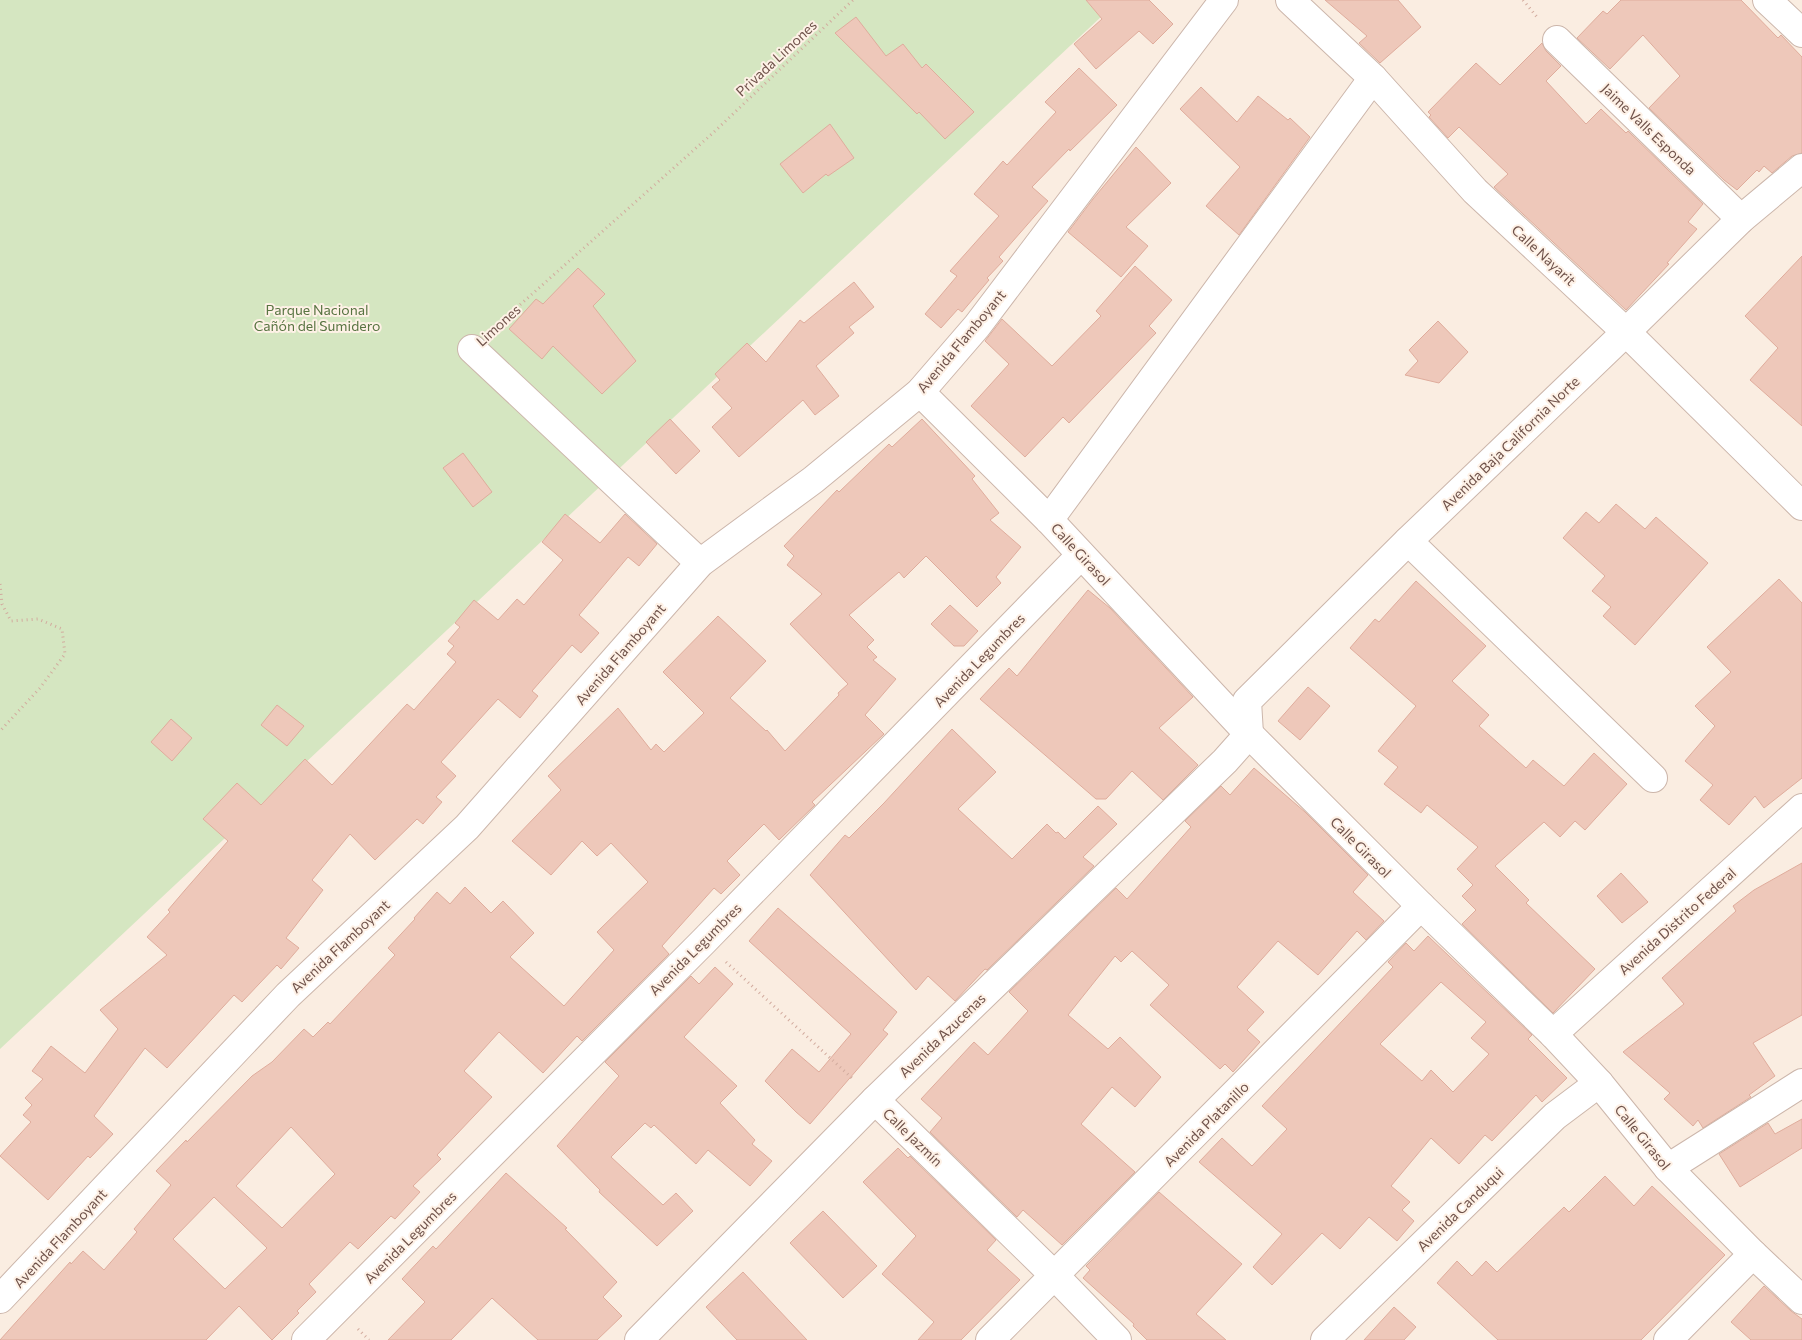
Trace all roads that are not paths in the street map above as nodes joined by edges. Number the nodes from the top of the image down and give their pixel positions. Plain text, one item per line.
1 (1224, 0) edge
2 (1290, 0) edge
3 (1767, 0) edge
4 (1802, 33) edge
5 (1557, 40) dead end
6 (1373, 78) junction
7 (1802, 168) edge
8 (1741, 219) junction
9 (1626, 332) junction
10 (472, 348) road end
11 (920, 392) junction
12 (1802, 506) edge
13 (1049, 520) junction
14 (1408, 541) junction
15 (1081, 555) junction
16 (700, 563) junction
17 (1248, 734) junction
18 (1653, 778) dead end
19 (1802, 808) edge
20 (1421, 906) junction
21 (1553, 1034) junction
22 (1599, 1083) junction
23 (1802, 1083) edge
24 (875, 1100) junction
25 (1668, 1168) junction
26 (1753, 1254) junction
27 (1055, 1276) junction
28 (0, 1299) edge
29 (1802, 1300) edge
30 (306, 1340) edge
31 (639, 1340) edge
32 (990, 1340) edge
33 (1117, 1340) edge
34 (1325, 1340) edge
35 (1668, 1340) edge

1 - 11 street, Avenida Flamboyant
2 - 6 street, Calle Nayarit
3 - 4 street
5 - 8 street, Jaime Valls Esponda
6 - 9 street, Calle Nayarit
6 - 13 street
7 - 8 street, Avenida Baja California Norte
8 - 9 street, Avenida Baja California Norte
9 - 12 street, Calle Nayarit
9 - 14 street, Avenida Baja California Norte
10 - 16 street, Limones
11 - 13 street, Calle Girasol
11 - 16 street, Avenida Flamboyant
13 - 15 street, Calle Girasol
14 - 17 street, Avenida Baja California Norte
14 - 18 street
15 - 17 street, Calle Girasol
15 - 30 street, Avenida Legumbres
16 - 28 street, Avenida Flamboyant
17 - 20 street, Calle Girasol
17 - 24 street, Avenida Azucenas
19 - 21 street, Avenida Distrito Federal
20 - 21 street, Calle Girasol
20 - 27 street, Avenida Platanillo
21 - 22 street, Calle Girasol
22 - 25 street, Calle Girasol
22 - 34 street, Avenida Canduqui
23 - 25 street
24 - 27 street, Calle Jazmín
24 - 31 street, Avenida Azucenas
25 - 26 street, Calle Girasol
26 - 29 street, Calle Girasol
26 - 35 street
27 - 32 street, Avenida Platanillo
27 - 33 street, Calle Jazmín

